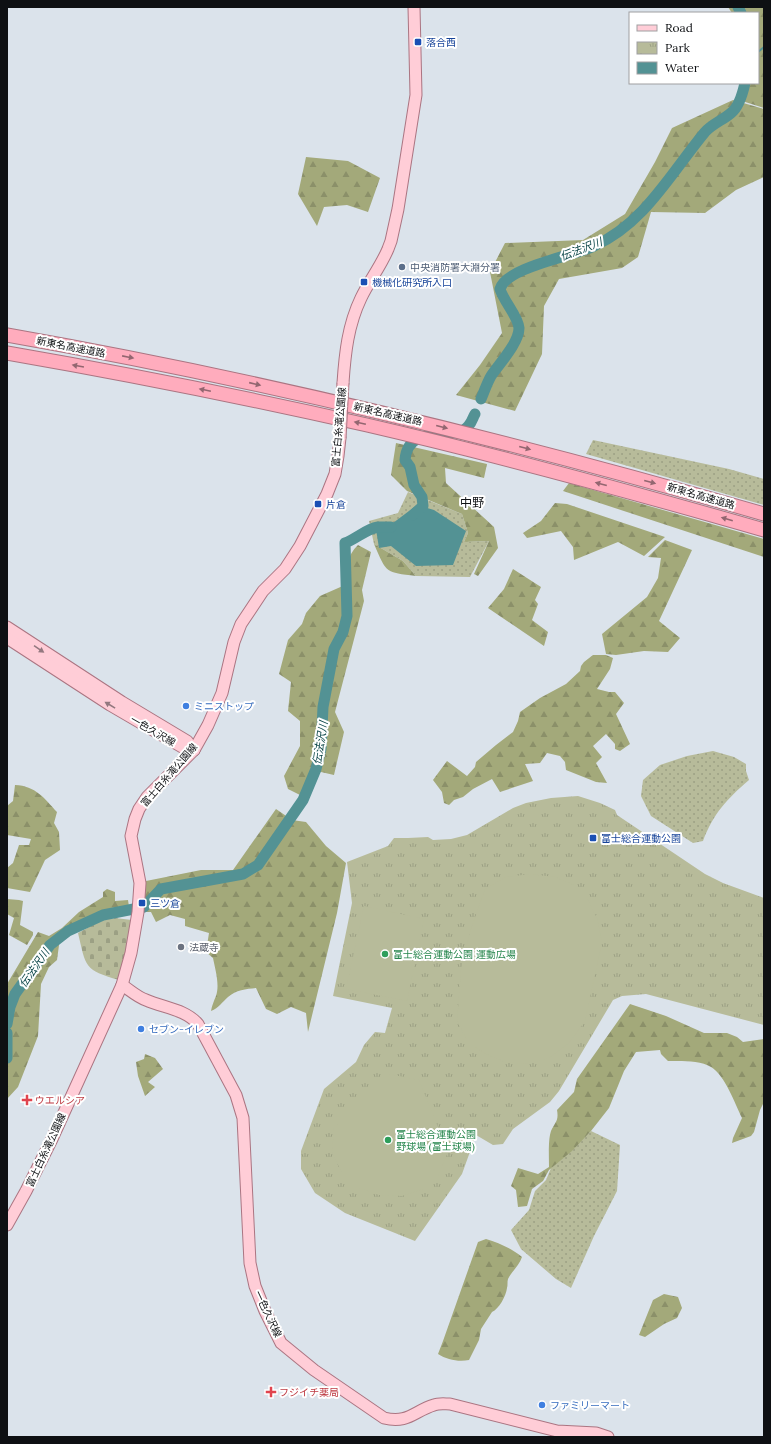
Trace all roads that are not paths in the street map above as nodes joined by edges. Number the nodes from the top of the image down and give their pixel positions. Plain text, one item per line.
1 (414, 7) edge
2 (7, 335) edge
3 (7, 353) edge
4 (764, 514) edge
5 (764, 530) edge
6 (7, 627) edge
7 (7, 638) edge
8 (194, 750) junction
9 (122, 985) junction
10 (7, 1225) edge
11 (608, 1437) edge

1 - 8 main road, 富士白糸滝公園線, bridge
2 -> 4 highway, 新東名高速道路
5 -> 3 highway, 新東名高速道路
6 -> 8 main road, 一色久沢線
8 -> 7 main road, 一色久沢線
8 - 9 main road, 富士白糸滝公園線
9 - 10 main road, 富士白糸滝公園線
9 - 11 main road, 一色久沢線

